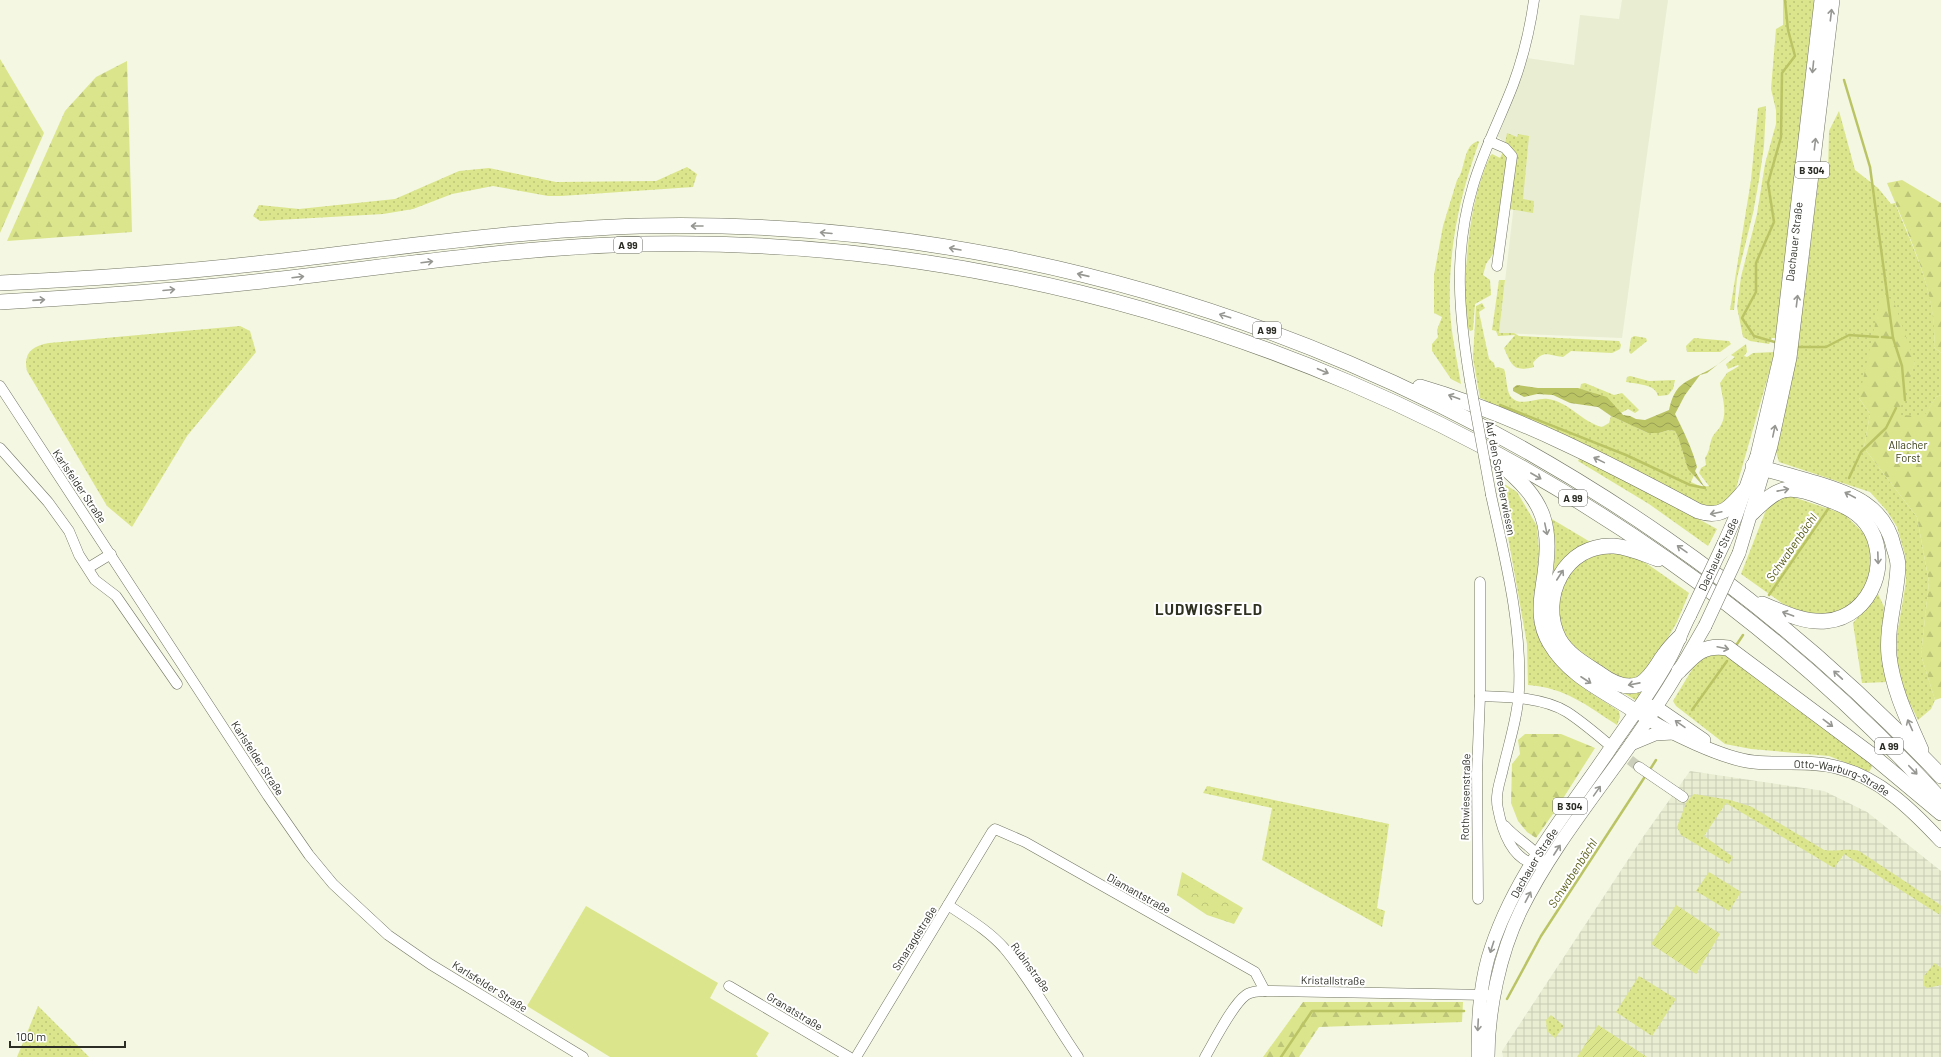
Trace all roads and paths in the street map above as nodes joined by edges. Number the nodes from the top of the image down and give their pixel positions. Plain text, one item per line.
1 (1534, 0) edge
2 (1821, 0) edge
3 (1833, 0) edge
4 (1489, 141) junction
5 (1497, 266) dead end
6 (0, 283) edge
7 (0, 302) edge
8 (1787, 339) junction
9 (1366, 370) junction
10 (0, 386) edge
11 (1466, 437) junction
12 (0, 448) edge
13 (1759, 468) junction
14 (1746, 489) junction
15 (1752, 513) junction
16 (111, 554) junction
17 (1677, 566) junction
18 (88, 568) junction
19 (1480, 582) dead end
20 (1747, 598) junction
21 (1679, 638) junction
22 (1679, 671) junction
23 (176, 684) dead end
24 (1480, 696) junction
25 (1518, 698) junction
26 (1656, 707) junction
27 (1641, 712) junction
28 (1676, 734) junction
29 (1607, 742) dead end
30 (1631, 744) junction
31 (1724, 754) junction
32 (1926, 760) junction
33 (1639, 767) tunnel mouth
34 (1941, 776) edge
35 (1683, 797) dead end
36 (1941, 800) edge
37 (1941, 813) edge
38 (992, 832) joint
39 (1941, 841) edge
40 (1534, 858) junction
41 (1546, 866) junction
42 (1478, 899) dead end
43 (948, 905) junction
44 (729, 986) dead end
45 (1265, 991) junction
46 (1481, 994) junction
47 (1494, 996) junction
48 (583, 1057) edge
49 (848, 1057) edge
50 (856, 1057) edge
51 (1078, 1057) edge
52 (1205, 1057) edge
53 (1478, 1057) edge
54 (1488, 1057) edge

1 - 4 street, Auf den Schrederwiesen
2 -> 8 main road, Dachauer Straße / B 304
8 -> 3 main road, Dachauer Straße / B 304
4 - 5 street
4 - 25 street, Auf den Schrederwiesen, bridge
9 -> 6 highway, A 99
7 -> 11 highway, A 99
8 - 13 main road, Dachauer Straße / B 304
14 -> 9 highway
20 -> 9 highway, A 99
10 - 16 street, Karlsfelder Straße
11 -> 17 highway, A 99
11 -> 27 highway
12 - 18 street
13 - 14 main road, Dachauer Straße / B 304
13 - 15 main road, Dachauer Straße / B 304
32 -> 13 highway
14 - 21 main road, Dachauer Straße / B 304, bridge
15 -> 20 highway
15 - 22 main road, Dachauer Straße / B 304, bridge
16 - 18 street
16 - 48 street, Karlsfelder Straße
21 -> 17 highway
17 -> 36 highway, A 99
18 - 23 street
19 - 24 street, Rothwiesenstraße
32 -> 20 highway, A 99
21 - 27 main road, Dachauer Straße / B 304
22 - 26 main road, Dachauer Straße / B 304
22 -> 37 highway
24 - 25 street
24 - 42 street, Rothwiesenstraße
25 - 29 street
25 - 40 street, Auf den Schrederwiesen
26 - 27 main road
31 -> 26 main road, Otto-Warburg-Straße
27 - 28 main road, Otto-Warburg-Straße
27 - 30 main road, Dachauer Straße / B 304
27 - 40 main road, Dachauer Straße / B 304
28 - 30 main road
28 - 31 main road, Otto-Warburg-Straße
41 -> 30 main road, Dachauer Straße / B 304
31 - 39 main road, Otto-Warburg-Straße
32 - 34 highway, A 99
33 - 35 street
38 - 43 street, Smaragdstraße
38 - 45 street, Diamantstraße
40 - 41 street, Auf den Schrederwiesen
40 -> 46 main road, Dachauer Straße / B 304
47 -> 41 main road, Dachauer Straße / B 304
43 - 50 street, Smaragdstraße
43 - 51 street, Rubinstraße
44 - 49 street, Granatstraße
45 - 46 street, Kristallstraße
45 - 52 street, Kristallstraße
46 - 47 street, Kristallstraße
46 -> 53 main road, Dachauer Straße / B 304
47 - 54 main road, Dachauer Straße / B 304

